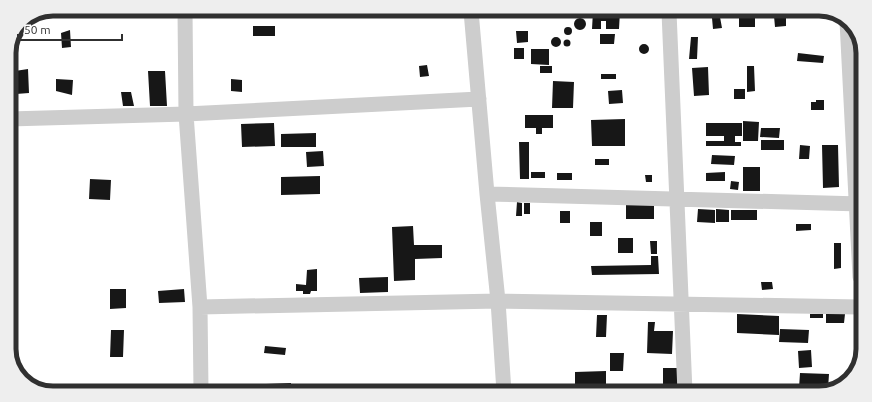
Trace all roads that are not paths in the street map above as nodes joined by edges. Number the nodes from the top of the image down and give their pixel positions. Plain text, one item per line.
1 (185, 16) edge
2 (471, 16) edge
3 (669, 16) edge
4 (847, 29) edge
5 (479, 99) junction
6 (186, 114) junction
7 (16, 119) edge
8 (856, 162) edge
9 (487, 194) junction
10 (676, 199) junction
11 (856, 204) edge
12 (498, 301) junction
13 (681, 304) junction
14 (200, 307) junction
15 (856, 307) edge
16 (201, 386) edge
17 (504, 386) edge
18 (685, 386) edge

1 - 6 street
2 - 5 street
3 - 10 street
4 - 8 street
5 - 6 street
5 - 9 street
6 - 7 street
6 - 14 street
9 - 10 street
9 - 12 street
10 - 11 street
10 - 13 street
12 - 13 street
12 - 14 street
12 - 17 street
13 - 15 street
13 - 18 street
14 - 16 street

